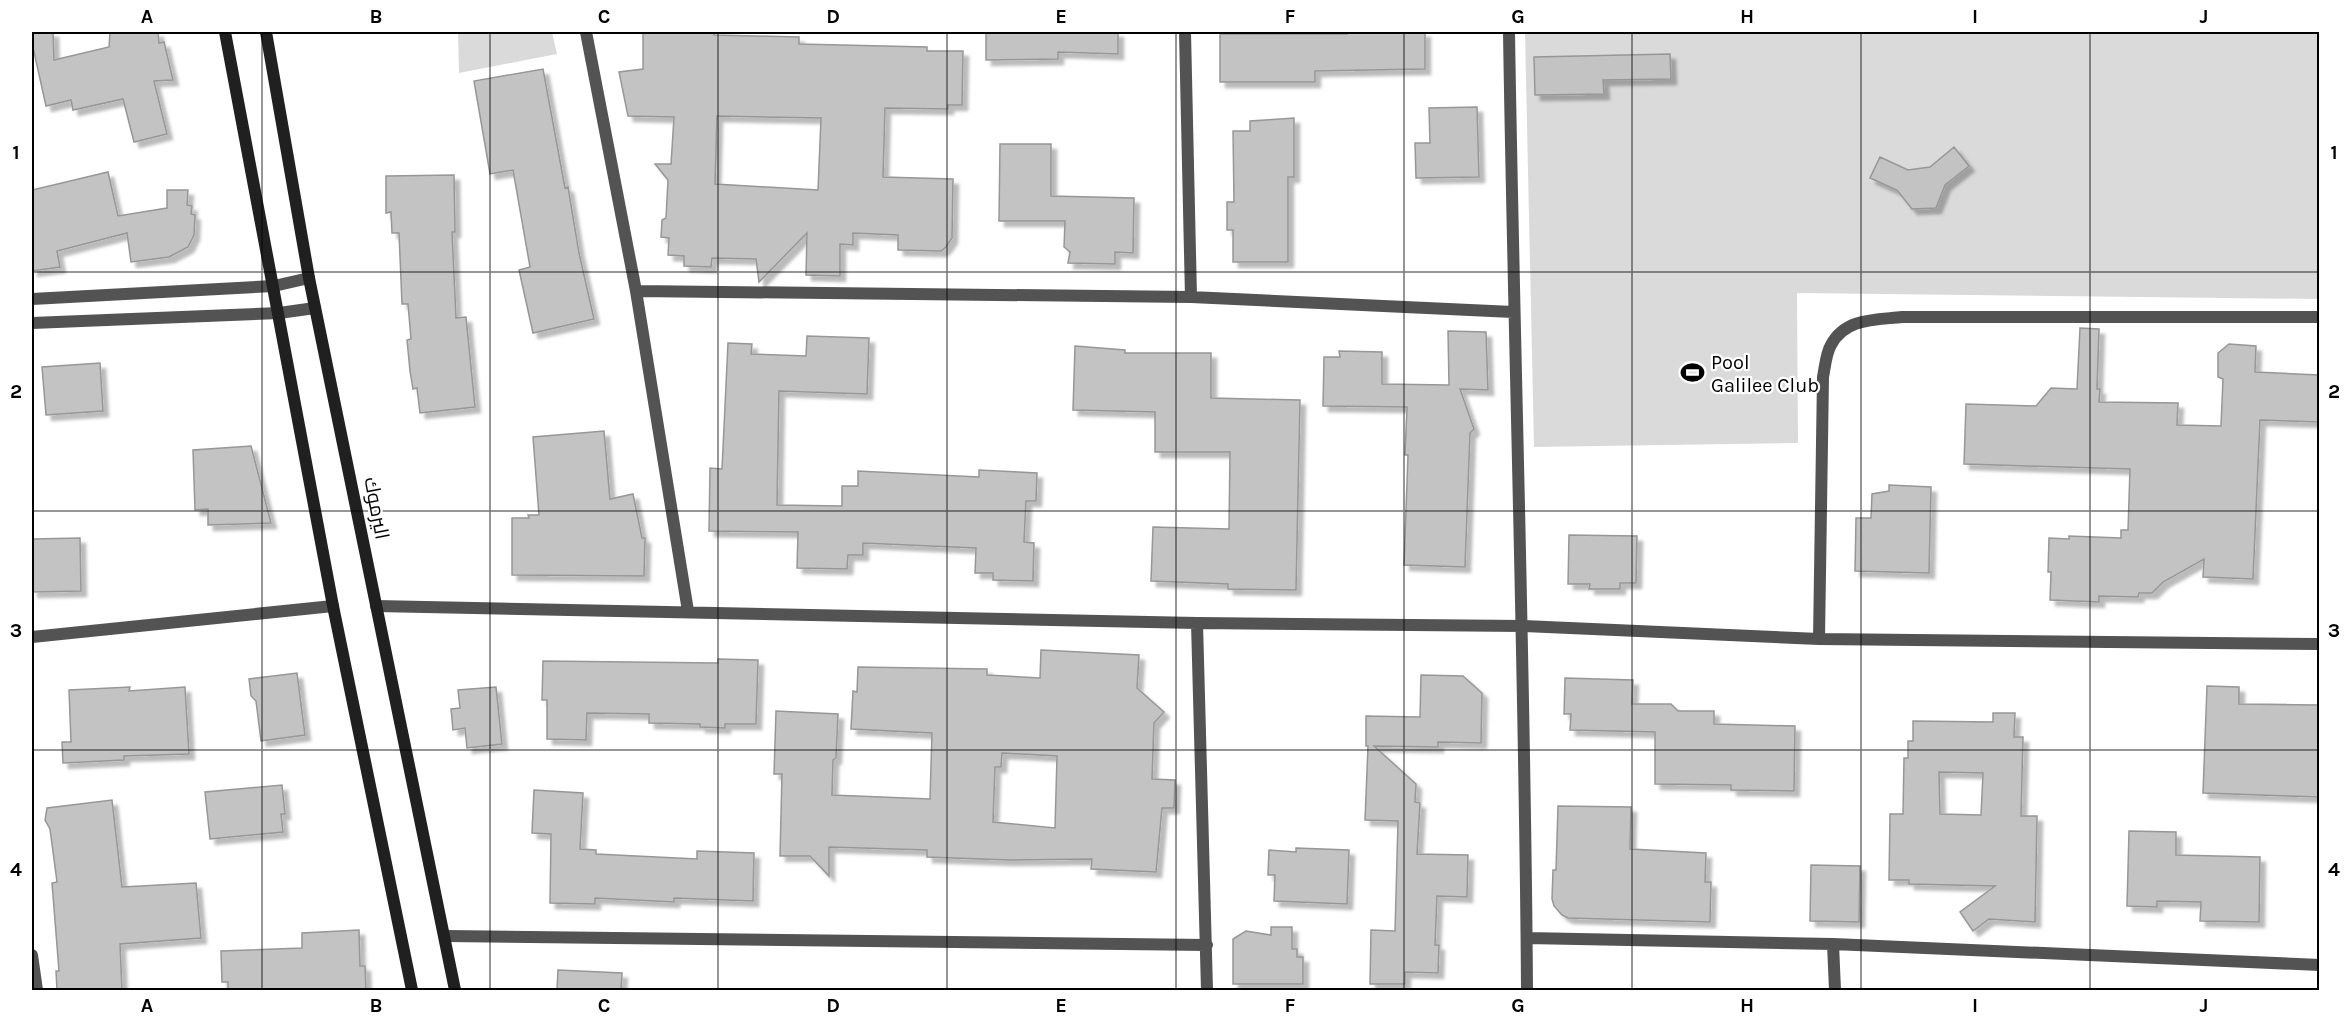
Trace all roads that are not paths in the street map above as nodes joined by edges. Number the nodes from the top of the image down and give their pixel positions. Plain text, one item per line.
1 (225, 32) edge
2 (266, 32) edge
3 (586, 32) edge
4 (1185, 32) edge
5 (1509, 32) edge
6 (309, 278) junction
7 (274, 286) junction
8 (636, 291) junction
9 (1191, 297) junction
10 (32, 299) edge
11 (315, 308) junction
12 (1513, 312) junction
13 (279, 313) junction
14 (2319, 317) edge
15 (32, 323) edge
16 (333, 606) junction
17 (376, 606) junction
18 (688, 611) junction
19 (1197, 623) junction
20 (1523, 626) junction
21 (32, 637) edge
22 (1819, 639) junction
23 (2319, 644) edge
24 (445, 936) junction
25 (1527, 938) junction
26 (1833, 944) junction
27 (1207, 945) junction
28 (32, 955) edge
29 (2319, 965) edge
30 (37, 990) edge
31 (412, 990) edge
32 (455, 990) edge
33 (1207, 990) edge
34 (1527, 990) edge
35 (1834, 990) edge

1 - 7 street
2 - 6 street, اليرموك
3 - 8 street
4 - 9 street
5 - 12 street
6 - 7 street
6 - 11 street, اليرموك
7 - 10 street
7 - 13 street
8 - 9 street
8 - 18 street
9 - 12 street
11 - 13 street
11 - 17 street, اليرموك
12 - 20 street
13 - 15 street
13 - 16 street
14 - 22 street
16 - 21 street
16 - 31 street
17 - 18 street
17 - 24 street, اليرموك
18 - 19 street
19 - 20 street
19 - 27 street
20 - 22 street
20 - 25 street
22 - 23 street
24 - 27 street
24 - 32 street, اليرموك
25 - 26 street
25 - 34 street
26 - 29 street
26 - 35 street
27 - 33 street
28 - 30 street

